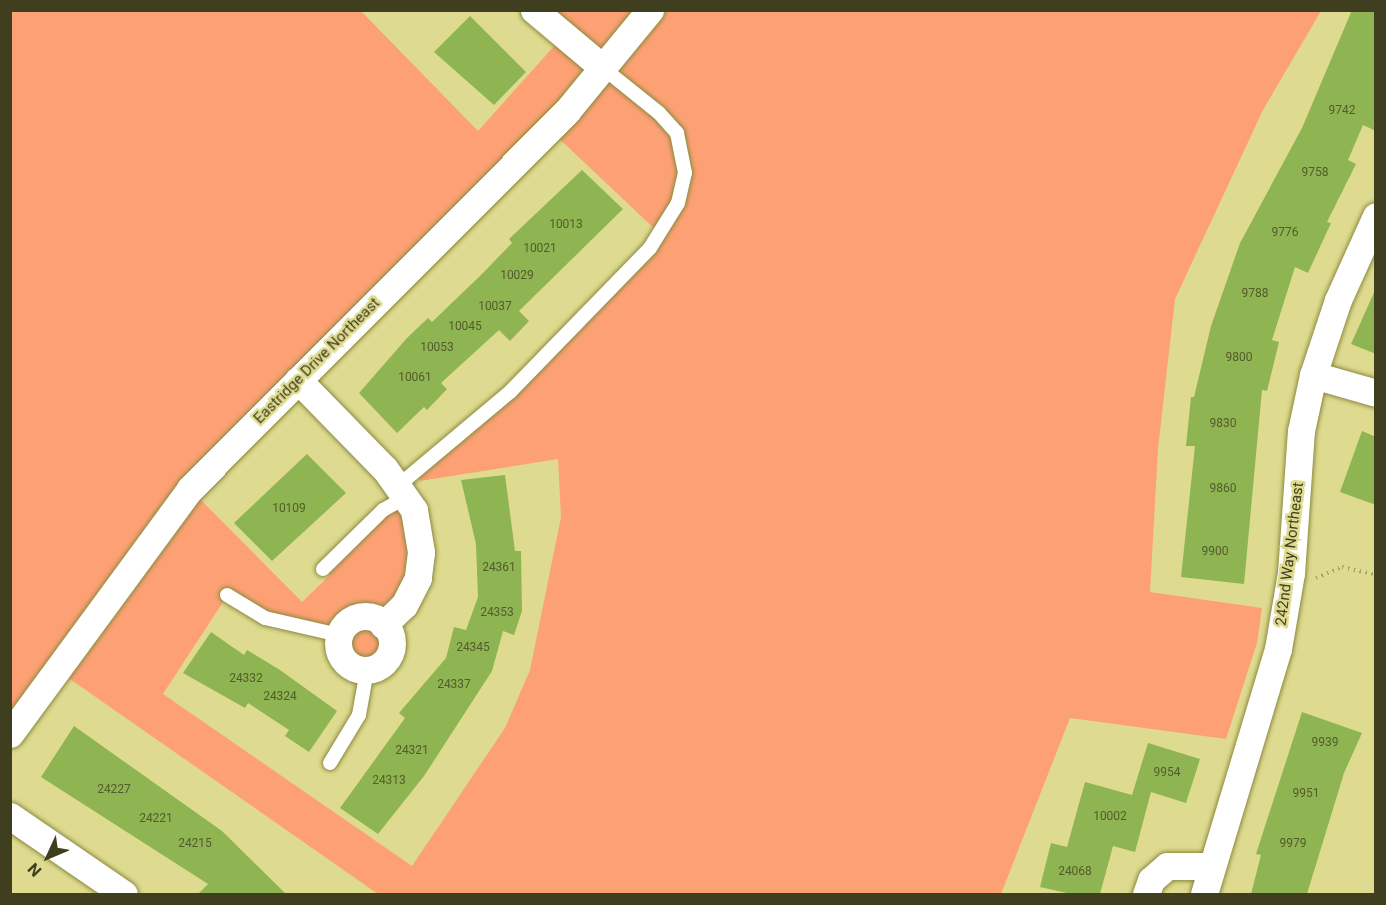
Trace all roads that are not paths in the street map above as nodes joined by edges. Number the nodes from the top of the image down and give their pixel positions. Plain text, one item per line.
1 (534, 10) edge
2 (650, 10) edge
3 (603, 68) junction
4 (1376, 216) edge
5 (1313, 375) junction
6 (297, 380) junction
7 (1376, 393) edge
8 (402, 491) junction
9 (323, 568) dead end
10 (227, 596) dead end
11 (384, 624) junction
12 (339, 635) junction
13 (367, 670) junction
14 (10, 734) edge
15 (330, 763) dead end
16 (10, 816) edge
17 (1210, 866) junction
18 (113, 891) edge
19 (1146, 894) edge
20 (1204, 894) edge

1 - 3 street
2 - 3 street, Eastridge Drive Northeast
3 - 6 street, Eastridge Drive Northeast
3 - 8 lane
4 - 5 street, 242nd Way Northeast
5 - 7 street
5 - 17 street, 242nd Way Northeast
6 - 8 street
6 - 14 street, Eastridge Drive Northeast
8 - 9 lane
8 - 11 street
10 - 12 lane
11 - 12 street
11 - 13 street
12 - 13 street
13 - 15 lane
16 - 18 street
17 - 19 street
17 - 20 street, 242nd Way Northeast

